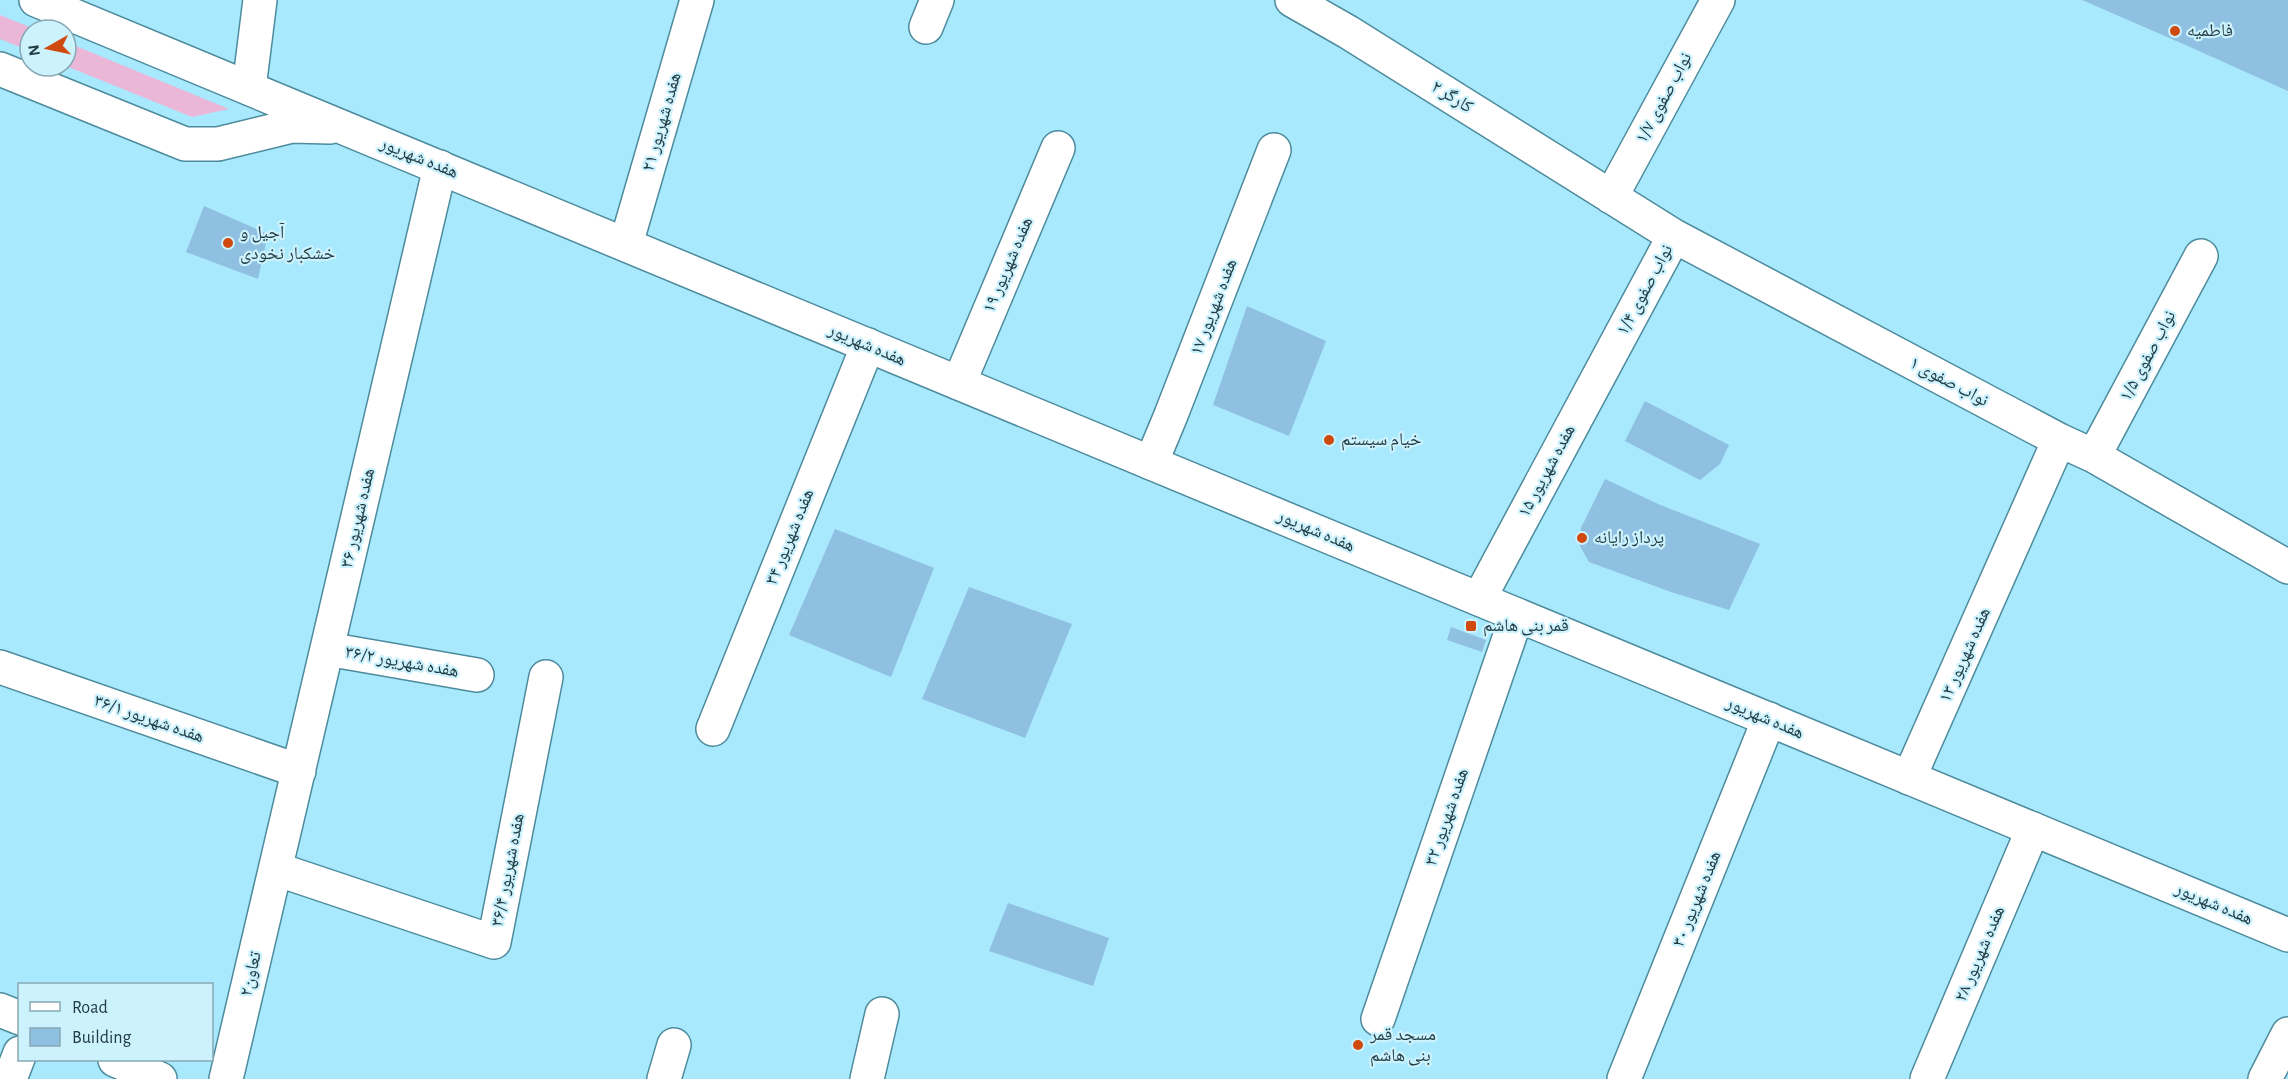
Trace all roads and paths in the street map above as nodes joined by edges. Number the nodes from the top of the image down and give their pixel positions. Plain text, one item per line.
1 (36, 0) edge
2 (260, 0) edge
3 (697, 0) edge
4 (1292, 0) edge
5 (1718, 0) edge
6 (0, 69) edge
7 (249, 88) junction
8 (344, 128) junction
9 (1058, 148) dead end
10 (1274, 150) dead end
11 (440, 167) junction
12 (1611, 197) junction
13 (1674, 236) junction
14 (626, 244) junction
15 (2202, 256) dead end
16 (1616, 343) joint
17 (868, 345) junction
18 (958, 382) junction
19 (2059, 440) junction
20 (2094, 456) junction
21 (1151, 463) junction
22 (2288, 567) edge
23 (1479, 599) junction
24 (1517, 615) junction
25 (327, 649) junction
26 (0, 667) edge
27 (477, 675) dead end
28 (546, 678) dead end
29 (1769, 719) junction
30 (713, 729) dead end
31 (298, 771) junction
32 (1910, 778) junction
33 (2033, 829) junction
34 (276, 869) junction
35 (2288, 935) edge
36 (0, 1010) edge
37 (882, 1014) dead end
38 (18, 1017) edge
39 (1378, 1019) dead end
40 (2288, 1034) edge
41 (674, 1045) dead end
42 (18, 1058) edge
43 (120, 1061) edge
44 (10, 1079) edge
45 (160, 1079) edge
46 (226, 1079) edge
47 (664, 1079) edge
48 (867, 1079) edge
49 (1624, 1079) edge
50 (1927, 1079) edge
51 (2265, 1079) edge

1 - 7 street, هفده شهریور
2 - 7 street
3 - 14 street, هفده شهریور ۲۱
4 - 12 street, کارگر ۲
5 - 12 street, نواب صفوی ۱/۷
6 - 8 street, هفده شهریور
7 - 8 street, هفده شهریور
8 - 11 street, هفده شهریور
9 - 18 street, هفده شهریور ۱۹
10 - 21 street, هفده شهریور ۱۷
11 - 14 street, هفده شهریور
11 - 25 street, هفده شهریور ۳۶
12 - 13 street, نواب صفوی ۱
13 - 16 street, نواب صفوی ۱/۴
13 - 19 street, نواب صفوی ۱
14 - 17 street, هفده شهریور
15 - 20 street, نواب صفوی ۱/۵
16 - 23 street, هفده شهریور ۱۵
17 - 18 street, هفده شهریور
17 - 30 street, هفده شهریور ۳۴
18 - 21 street, هفده شهریور
19 - 20 street, نواب صفوی ۱
19 - 32 street, هفده شهریور ۱۳
20 - 22 street, نواب صفوی ۱
21 - 23 street, هفده شهریور
23 - 24 street, هفده شهریور
24 - 29 street, هفده شهریور
24 - 39 street, هفده شهریور ۳۲
25 - 27 street, هفده شهریور ۳۶/۲
25 - 31 street, هفده شهریور ۳۶
26 - 31 street, هفده شهریور ۳۶/۱
28 - 34 street, هفده شهریور ۳۶/۴
29 - 32 street, هفده شهریور
29 - 49 street, هفده شهریور ۳۰
31 - 34 street, هفده شهریور ۳۶
32 - 33 street, هفده شهریور
33 - 35 street, هفده شهریور
33 - 50 street, هفده شهریور ۲۸
34 - 46 street, تعاون۲
36 - 38 street
37 - 48 street
40 - 51 street
41 - 47 street
42 - 44 street
43 - 45 street

